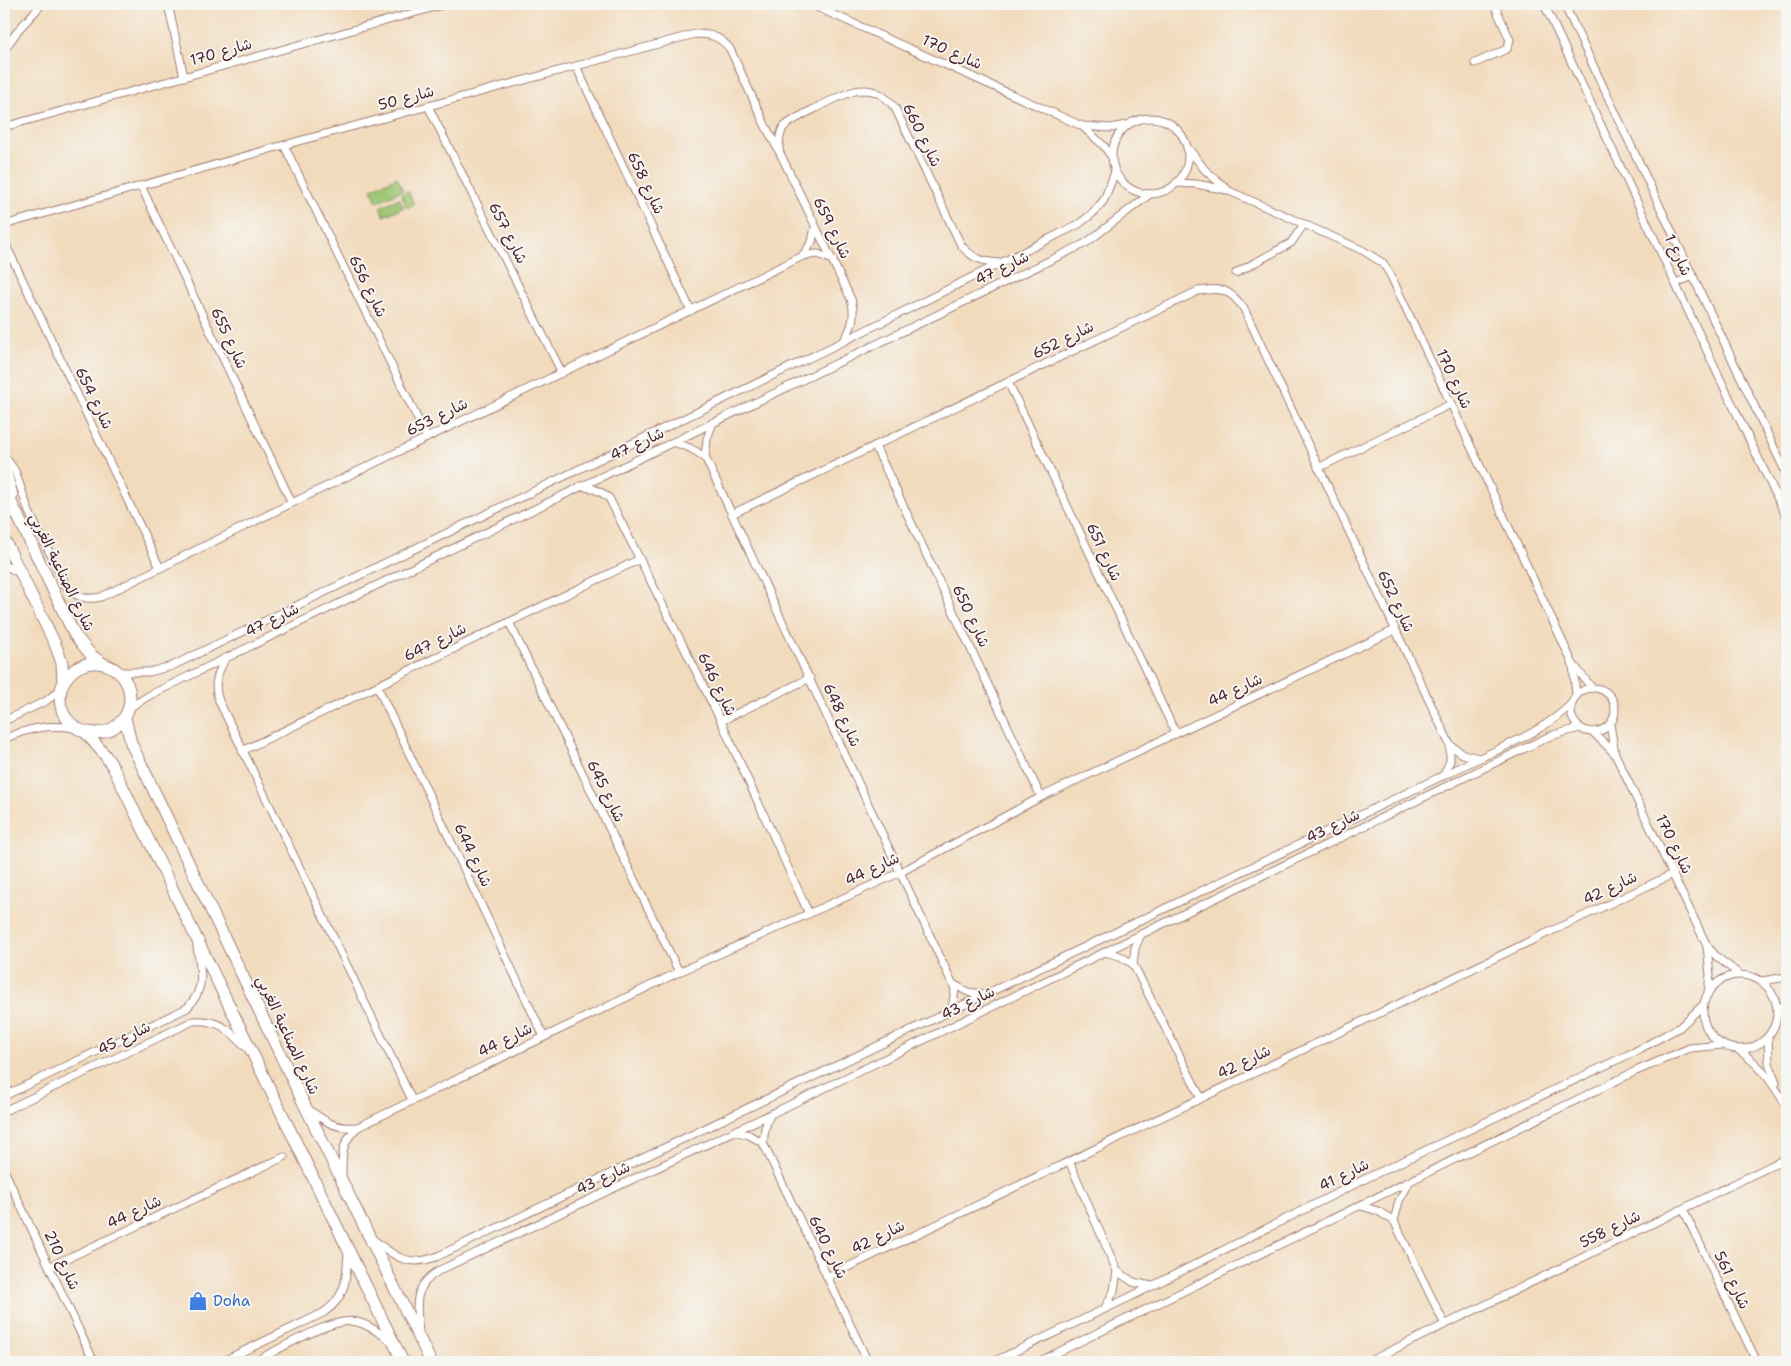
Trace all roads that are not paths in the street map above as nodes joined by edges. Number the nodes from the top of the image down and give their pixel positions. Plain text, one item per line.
1 (42, 4) edge
2 (168, 4) edge
3 (446, 4) edge
4 (810, 4) edge
5 (1494, 4) edge
6 (1544, 4) edge
7 (1564, 4) edge
8 (4, 50) edge
9 (1475, 63) dead end
10 (576, 66) junction
11 (184, 77) junction
12 (428, 106) junction
13 (1126, 125) junction
14 (1082, 126) junction
15 (4, 127) edge
16 (766, 127) junction
17 (784, 127) junction
18 (284, 145) junction
19 (1187, 148) junction
20 (780, 151) junction
21 (1111, 156) junction
22 (1114, 172) junction
23 (1176, 183) junction
24 (141, 186) junction
25 (1227, 190) junction
26 (1150, 194) junction
27 (1304, 224) junction
28 (4, 225) edge
29 (816, 226) junction
30 (4, 241) edge
31 (803, 256) junction
32 (833, 260) junction
33 (1002, 263) junction
34 (1236, 273) dead end
35 (1693, 276) junction
36 (1676, 283) junction
37 (691, 311) junction
38 (844, 341) junction
39 (562, 373) junction
40 (1008, 382) junction
41 (1451, 404) junction
42 (713, 422) junction
43 (426, 438) junction
44 (673, 442) junction
45 (875, 446) junction
46 (4, 455) edge
47 (705, 457) junction
48 (4, 466) edge
49 (1318, 468) junction
50 (1787, 475) edge
51 (579, 486) junction
52 (4, 487) edge
53 (292, 503) junction
54 (732, 514) junction
55 (1787, 518) edge
56 (20, 520) junction
57 (4, 540) edge
58 (640, 559) junction
59 (4, 565) edge
60 (160, 568) junction
61 (21, 575) junction
62 (509, 622) junction
63 (1395, 630) junction
64 (226, 658) junction
65 (102, 663) junction
66 (1573, 664) junction
67 (120, 672) junction
68 (810, 678) junction
69 (62, 686) junction
70 (377, 686) junction
71 (1592, 688) junction
72 (1576, 695) junction
73 (1572, 703) junction
74 (127, 713) junction
75 (4, 721) edge
76 (721, 721) junction
77 (1610, 724) junction
78 (1580, 728) junction
79 (81, 730) junction
80 (1593, 732) junction
81 (1176, 734) junction
82 (4, 739) edge
83 (1450, 746) junction
84 (242, 750) junction
85 (1615, 754) junction
86 (1478, 758) junction
87 (1444, 775) junction
88 (1042, 797) junction
89 (899, 872) junction
90 (1673, 874) junction
91 (808, 914) junction
92 (1141, 934) junction
93 (196, 937) junction
94 (1707, 946) junction
95 (1105, 952) junction
96 (1133, 964) junction
97 (679, 972) junction
98 (1739, 974) junction
99 (1787, 977) edge
100 (1762, 981) junction
101 (953, 984) junction
102 (1708, 992) junction
103 (985, 994) junction
104 (1787, 1001) edge
105 (1703, 1005) junction
106 (952, 1010) junction
107 (1777, 1012) junction
108 (544, 1037) junction
109 (1768, 1037) junction
110 (1722, 1044) junction
111 (1737, 1049) junction
112 (252, 1052) junction
113 (4, 1096) edge
114 (1200, 1098) junction
115 (412, 1100) junction
116 (305, 1106) junction
117 (1787, 1107) edge
118 (4, 1111) edge
119 (771, 1114) junction
120 (358, 1127) junction
121 (734, 1131) junction
122 (763, 1143) junction
123 (284, 1157) dead end
124 (1787, 1158) edge
125 (1069, 1161) junction
126 (4, 1170) edge
127 (342, 1182) junction
128 (1409, 1182) junction
129 (1360, 1206) junction
130 (1683, 1209) junction
131 (1394, 1221) junction
132 (369, 1237) junction
133 (348, 1252) junction
134 (50, 1266) junction
135 (1117, 1271) junction
136 (827, 1277) junction
137 (1151, 1286) junction
138 (1104, 1309) junction
139 (1445, 1325) junction
140 (420, 1339) junction
141 (393, 1342) junction
142 (94, 1362) edge
143 (221, 1362) edge
144 (253, 1362) edge
145 (403, 1362) edge
146 (430, 1362) edge
147 (868, 1362) edge
148 (994, 1362) edge
149 (1038, 1362) edge
150 (1368, 1362) edge
151 (1757, 1362) edge

1 - 8 street
2 - 11 street
3 - 11 street, شارع 170
4 - 14 street, شارع 170
5 - 9 street
6 - 36 street, شارع 1
7 - 35 street, شارع 1
10 - 12 street, شارع 50
10 - 16 street, شارع 50
10 - 37 street, شارع 658
11 - 15 street, شارع 170
12 - 18 street, شارع 50
12 - 39 street, شارع 657
13 - 14 street, شارع 170
13 - 19 street
13 - 21 street
14 - 21 street, شارع 170
16 - 17 street
16 - 20 street, شارع 50
17 - 20 street
17 - 33 street, شارع 660
18 - 24 street, شارع 50
18 - 43 street, شارع 656
19 - 23 street
19 - 25 street, شارع 170
20 - 29 street, شارع 659
21 - 22 street
22 - 26 street
22 - 33 street, شارع 47
23 - 25 street, شارع 170
23 - 26 street
24 - 28 street, شارع 50
24 - 53 street, شارع 655
25 - 27 street, شارع 170
26 - 42 street, شارع 47
27 - 34 street
27 - 41 street, شارع 170
29 - 31 street
29 - 32 street, شارع 659
30 - 60 street, شارع 654
31 - 32 street
31 - 37 street, شارع 653
32 - 38 street, شارع 659
33 - 38 street, شارع 47
35 - 36 street
35 - 50 street, شارع 1
36 - 55 street, شارع 1
37 - 39 street, شارع 653
38 - 67 street, شارع 47
39 - 43 street, شارع 653
40 - 45 street, شارع 652
40 - 49 street, شارع 652
40 - 81 street, شارع 651
41 - 49 street
41 - 66 street, شارع 170
42 - 44 street, شارع 47
42 - 47 street
43 - 53 street, شارع 653
44 - 47 street
44 - 51 street, شارع 47
45 - 54 street, شارع 652
45 - 88 street, شارع 650
46 - 60 street, شارع 653
47 - 54 street, شارع 648
48 - 56 main road
49 - 63 street, شارع 652
51 - 58 street, شارع 646
51 - 64 street, شارع 47
52 - 56 main road, شارع الصناعية الغربي
53 - 60 street, شارع 653
54 - 68 street, شارع 648
56 - 65 main road, شارع الصناعية الغربي
57 - 61 main road
58 - 62 street, شارع 647
58 - 76 street, شارع 646
59 - 61 street
61 - 69 main road
62 - 70 street, شارع 647
62 - 97 street, شارع 645
63 - 81 street, شارع 44
63 - 83 street, شارع 652
64 - 74 street, شارع 47
64 - 84 street
65 - 67 main road
65 - 69 main road
66 - 71 street, شارع 170
66 - 72 street, شارع 170
67 - 74 main road
68 - 76 street
68 - 89 street, شارع 648
69 - 75 street
69 - 79 main road
70 - 84 street, شارع 647
70 - 108 street, شارع 644
71 - 72 street
71 - 77 street
72 - 73 street
73 - 78 street
73 - 86 street, شارع 43
74 - 79 main road
74 - 116 main road, شارع الصناعية الغربي
76 - 91 street, شارع 646
77 - 80 street
77 - 85 street, شارع 170
78 - 80 street
78 - 92 street, شارع 43
79 - 82 street
79 - 93 main road
80 - 85 street, شارع 170
81 - 88 street, شارع 44
83 - 86 street
83 - 87 street
84 - 115 street
85 - 90 street, شارع 170
86 - 87 street, شارع 43
87 - 103 street, شارع 43
88 - 89 street, شارع 44
89 - 91 street, شارع 44
89 - 101 street, شارع 648
90 - 94 street, شارع 170
90 - 114 street, شارع 42
91 - 97 street, شارع 44
92 - 95 street, شارع 43
92 - 96 street
93 - 112 main road
93 - 113 street, شارع 45
94 - 98 street, شارع 170
94 - 102 street, شارع 170
95 - 96 street
95 - 119 street, شارع 43
96 - 114 street
97 - 108 street, شارع 44
98 - 100 street
98 - 102 street
99 - 100 street
100 - 107 street
101 - 103 street
101 - 106 street, شارع 648
102 - 105 street
103 - 106 street, شارع 43
104 - 107 street
105 - 110 street
105 - 137 street, شارع 41
106 - 132 street, شارع 43
107 - 109 street
108 - 115 street, شارع 44
109 - 111 street
109 - 117 street
110 - 111 street
110 - 128 street
111 - 117 street
112 - 118 street, شارع 45
112 - 133 main road
114 - 125 street, شارع 42
115 - 120 street, شارع 44
116 - 120 street
116 - 127 main road, شارع الصناعية الغربي
119 - 121 street, شارع 43
119 - 122 street
120 - 127 street, شارع 44
121 - 122 street
121 - 140 street, شارع 43
122 - 136 street, شارع 640
123 - 134 street, شارع 44
124 - 130 street, شارع 558
125 - 135 street
125 - 136 street, شارع 42
126 - 134 street, شارع 210
127 - 132 main road, شارع الصناعية الغربي
128 - 129 street
128 - 131 street
129 - 131 street
129 - 149 street
130 - 139 street, شارع 558
130 - 151 street, شارع 561
131 - 139 street
132 - 140 main road, شارع الصناعية الغربي
133 - 141 main road
133 - 143 street
134 - 142 street, شارع 210
135 - 137 street
135 - 138 street
136 - 147 street, شارع 640
137 - 138 street, شارع 41
138 - 148 street, شارع 41
139 - 150 street, شارع 558
140 - 146 main road, شارع الصناعية الغربي
141 - 144 street
141 - 145 main road

